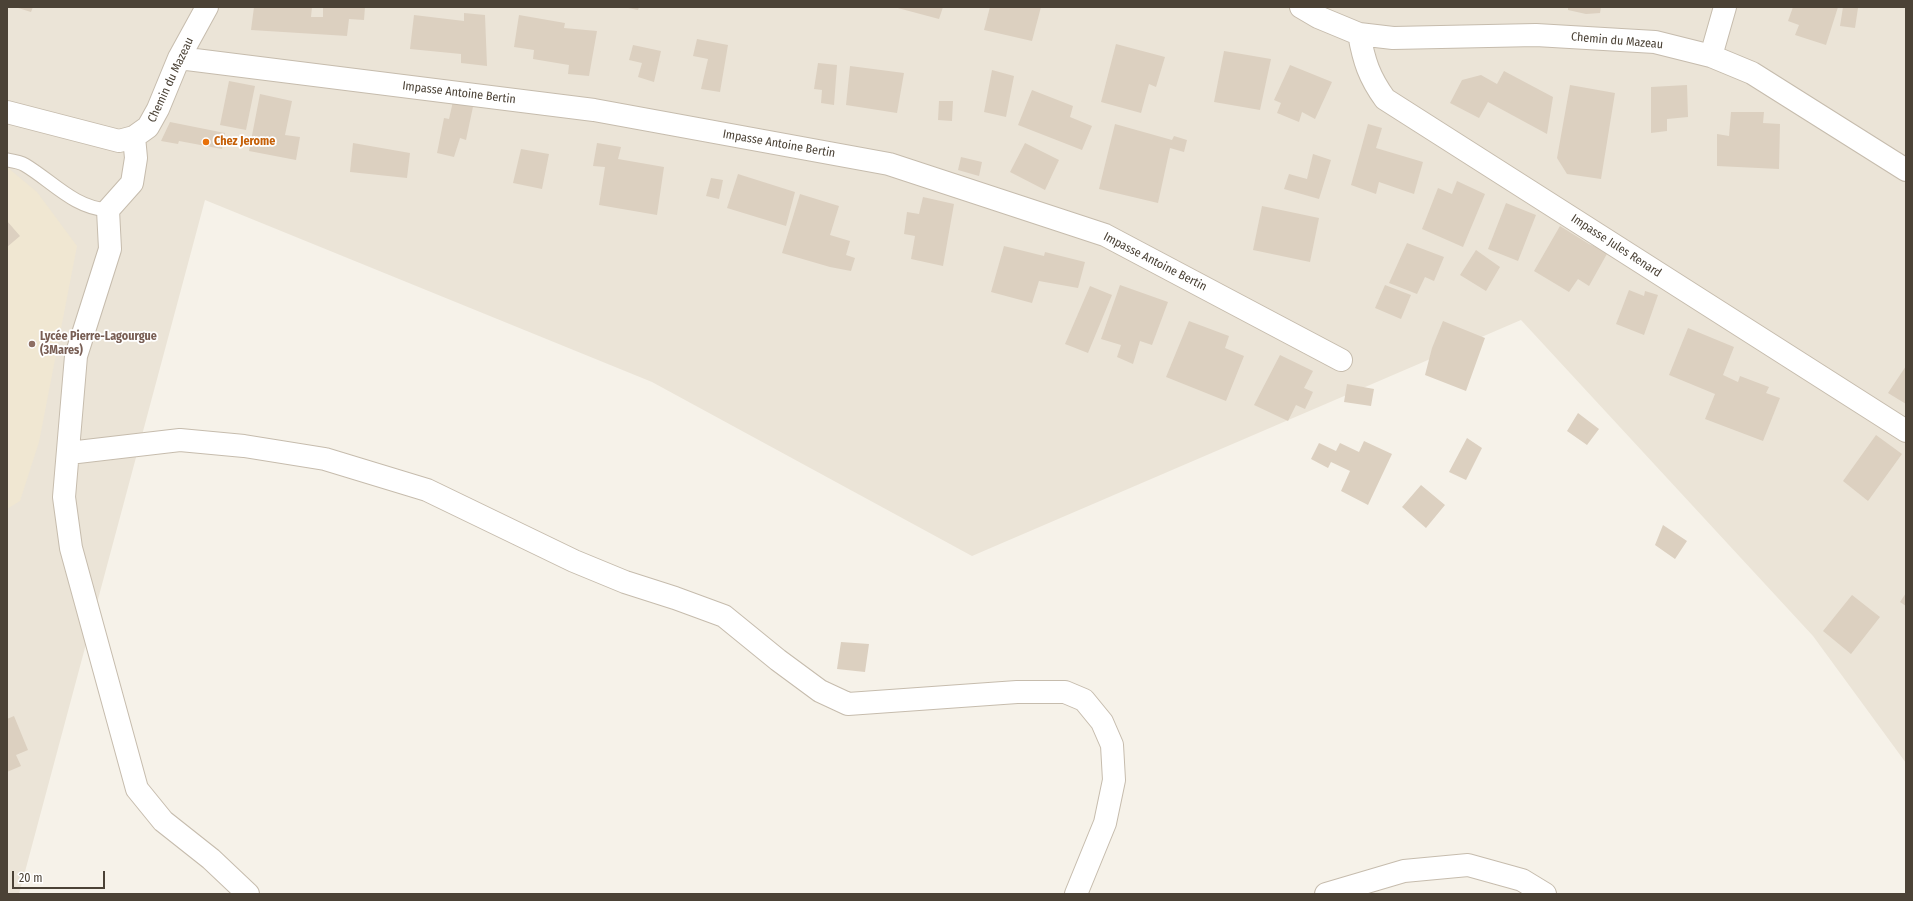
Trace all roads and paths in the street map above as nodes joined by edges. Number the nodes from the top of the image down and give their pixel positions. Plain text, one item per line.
1 (207, 7) edge
2 (1301, 7) edge
3 (1725, 7) edge
4 (1360, 34) junction
5 (1711, 56) junction
6 (179, 58) junction
7 (7, 112) edge
8 (134, 137) junction
9 (7, 160) edge
10 (1906, 170) edge
11 (108, 210) junction
12 (1341, 360) dead end
13 (1906, 431) edge
14 (69, 453) junction
15 (248, 894) edge
16 (1076, 894) edge
17 (1326, 894) edge
18 (1545, 894) edge

1 - 6 street, Chemin du Mazeau
2 - 4 street, Chemin du Mazeau
3 - 5 street
4 - 5 street, Chemin du Mazeau
4 - 13 street, Impasse Jules Renard
5 - 10 street, Chemin du Mazeau
6 - 8 street, Chemin du Mazeau
6 - 12 street, Impasse Antoine Bertin
7 - 8 street
8 - 11 street
9 - 11 lane
11 - 14 street
14 - 15 street
14 - 16 street
17 - 18 street

